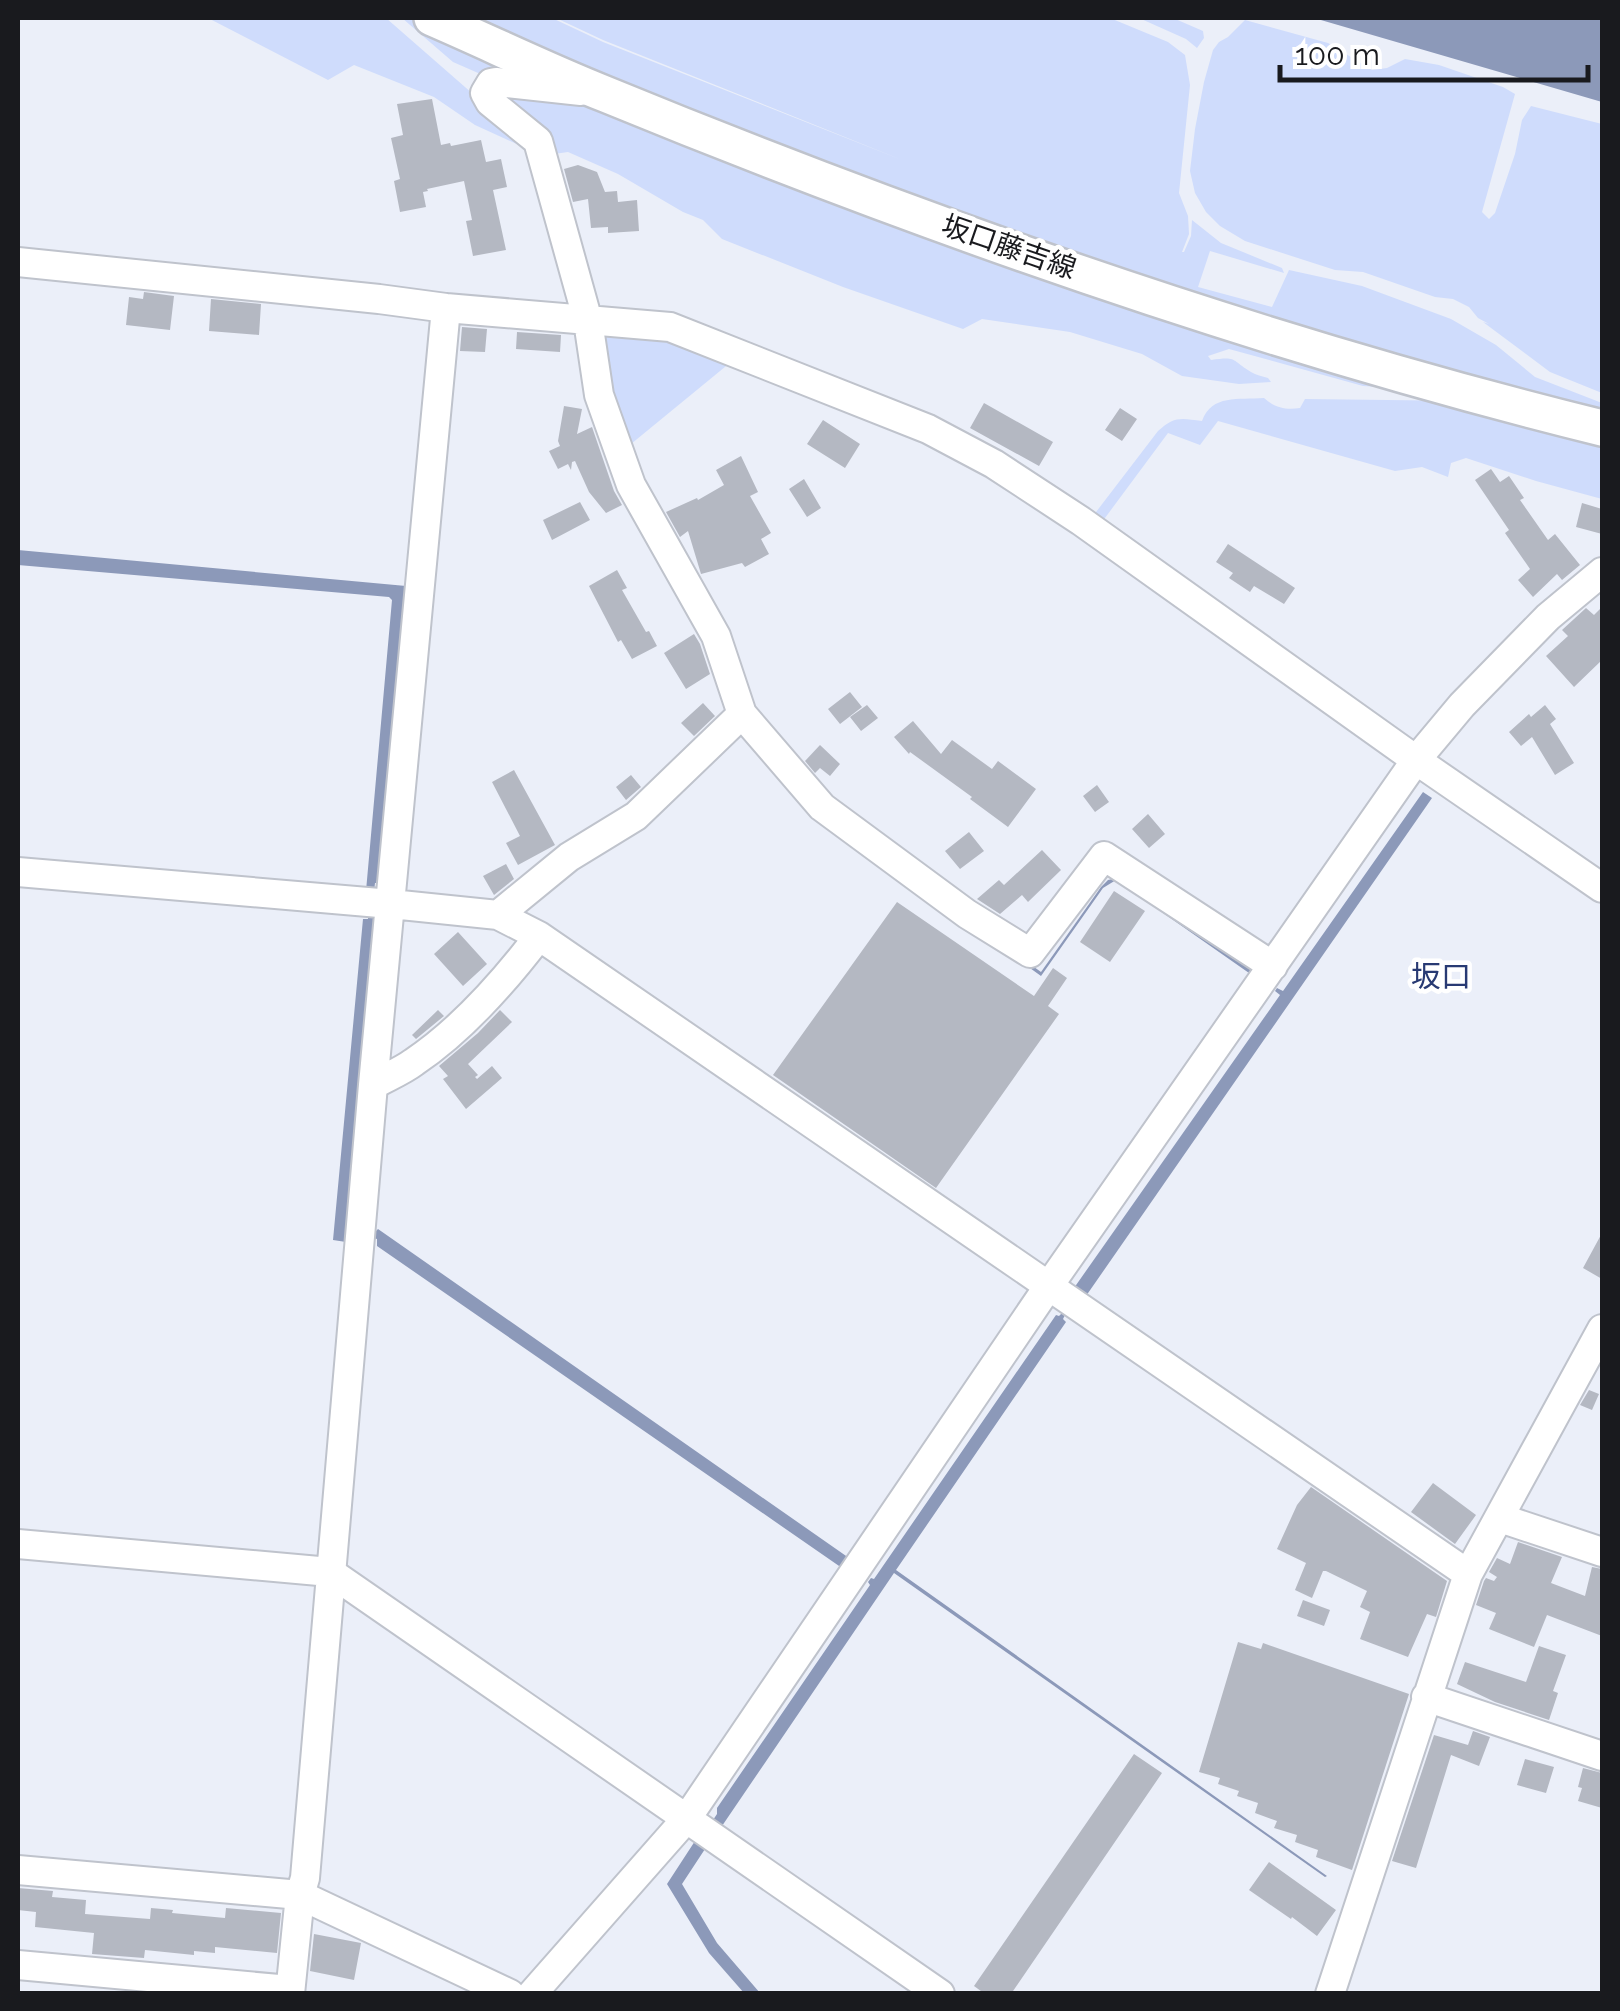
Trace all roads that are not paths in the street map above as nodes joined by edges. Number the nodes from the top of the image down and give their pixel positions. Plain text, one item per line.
1 (432, 18) edge
2 (603, 94) junction
3 (18, 262) edge
4 (446, 308) junction
5 (588, 322) junction
6 (1602, 428) edge
7 (1602, 572) edge
8 (742, 714) junction
9 (1416, 760) junction
10 (18, 872) edge
11 (1602, 888) edge
12 (391, 904) junction
13 (498, 916) junction
14 (539, 936) junction
15 (1273, 966) junction
16 (373, 1085) junction
17 (1048, 1288) junction
18 (1602, 1329) edge
19 (1500, 1518) junction
20 (18, 1544) edge
21 (1602, 1552) edge
22 (330, 1572) junction
23 (1468, 1574) junction
24 (1426, 1697) junction
25 (1602, 1756) edge
26 (687, 1818) junction
27 (18, 1870) edge
28 (300, 1895) junction
29 (18, 1964) edge
30 (290, 1992) edge
31 (510, 1994) edge
32 (532, 1994) edge
33 (940, 1994) edge
34 (1330, 1994) edge

1 - 2 main road, 坂口藤吉線
2 - 5 street
2 - 6 main road, 坂口藤吉線
3 - 4 street
4 - 5 street
4 - 12 street
5 - 8 street
5 - 9 street
7 - 9 street
8 - 13 street
8 - 15 street
9 - 11 street
9 - 15 street
10 - 12 street
12 - 13 street
12 - 16 street
13 - 14 street
14 - 16 street
14 - 17 street
15 - 17 street
16 - 22 street
17 - 23 street
17 - 26 street
18 - 19 street
19 - 21 street
19 - 23 street
20 - 22 street
22 - 26 street
22 - 28 street
23 - 24 street
24 - 25 street
24 - 34 street
26 - 32 street
26 - 33 street
27 - 28 street
28 - 30 street
28 - 31 street
29 - 30 street

